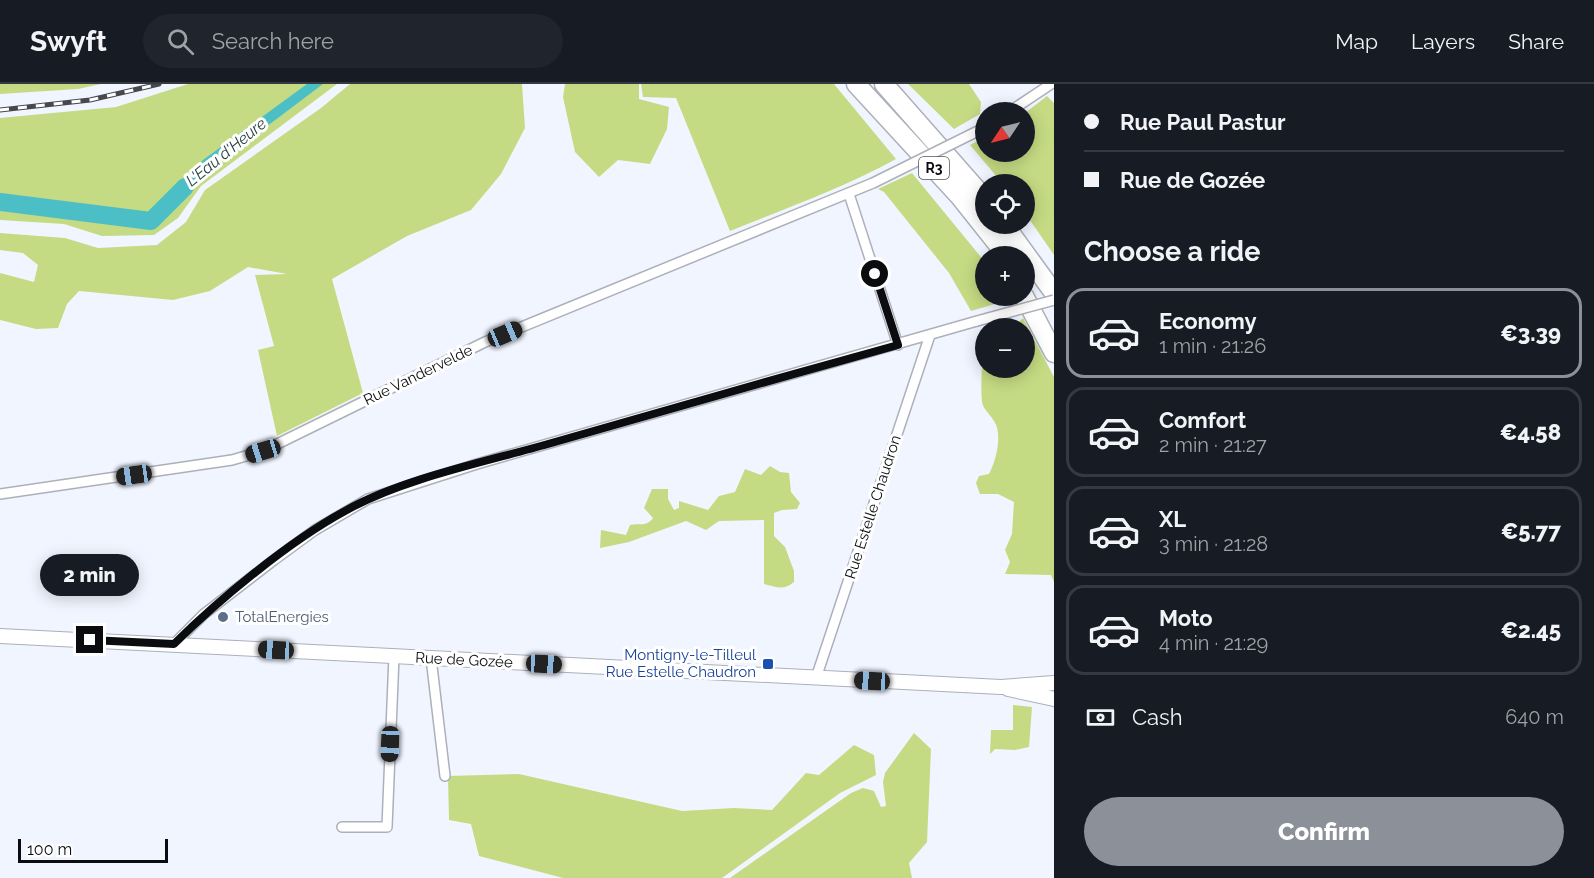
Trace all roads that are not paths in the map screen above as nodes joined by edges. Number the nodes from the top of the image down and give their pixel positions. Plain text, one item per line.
1 (856, 84) edge
2 (884, 84) edge
3 (1050, 84) edge
4 (1024, 102) edge
5 (975, 132) edge
6 (975, 187) edge
7 (849, 194) junction
8 (1011, 234) edge
9 (999, 246) edge
10 (1054, 293) edge
11 (1035, 298) edge
12 (1054, 300) edge
13 (1029, 306) edge
14 (1054, 326) edge
15 (930, 335) junction
16 (898, 345) junction
17 (1054, 353) edge
18 (0, 495) edge
19 (0, 636) edge
20 (174, 644) junction
21 (394, 656) junction
22 (430, 658) junction
23 (816, 678) junction
24 (1054, 683) edge
25 (1000, 687) junction
26 (1054, 699) edge
27 (445, 776) dead end
28 (342, 827) dead end

1 - 9 highway, R3
2 - 6 highway, R3
3 - 4 street
5 - 7 street, Rue Vandervelde, bridge
7 - 16 street
7 - 18 street, Rue Vandervelde
8 - 10 highway
11 - 14 highway
12 - 15 street, bridge
13 - 17 highway
15 - 16 street
15 - 23 street, Rue Estelle Chaudron
16 - 20 street
19 - 20 main road, Rue de Gozée
20 - 21 main road, Rue de Gozée
21 - 22 main road, Rue de Gozée
21 - 28 street
22 - 23 main road, Rue de Gozée
22 - 27 street
23 - 25 main road, Rue de Gozée
24 - 25 main road, Rue de Gozée
25 - 26 main road, Rue de Gozée

